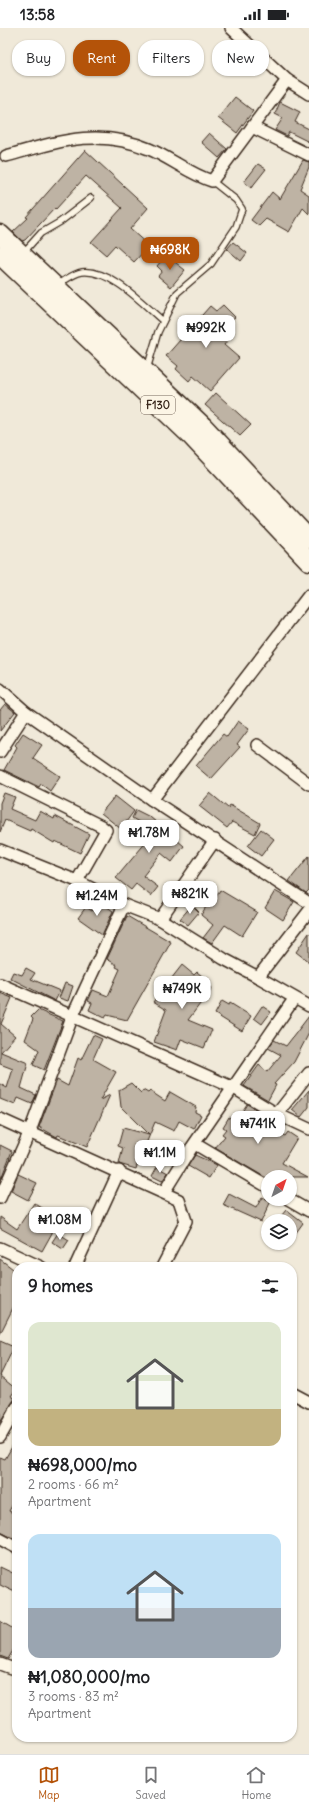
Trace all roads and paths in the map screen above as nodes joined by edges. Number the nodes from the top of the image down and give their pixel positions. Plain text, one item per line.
1 (231, 28) edge
2 (287, 80) junction
3 (309, 94) edge
4 (252, 127) junction
5 (309, 155) edge
6 (6, 156) dead end
7 (212, 181) junction
8 (91, 198) dead end
9 (0, 234) edge
10 (22, 254) junction
11 (0, 255) edge
12 (56, 286) junction
13 (163, 321) junction
14 (146, 372) junction
15 (309, 539) edge
16 (309, 561) edge
17 (309, 594) edge
18 (0, 689) edge
19 (26, 712) junction
20 (257, 744) dead end
21 (0, 752) edge
22 (0, 776) edge
23 (309, 784) edge
24 (152, 800) junction
25 (215, 840) junction
26 (0, 850) edge
27 (77, 881) junction
28 (309, 903) edge
29 (124, 905) junction
30 (309, 911) edge
31 (160, 919) junction
32 (258, 977) junction
33 (0, 984) edge
34 (294, 999) junction
35 (309, 1006) edge
36 (73, 1015) junction
37 (309, 1074) edge
38 (234, 1088) junction
39 (277, 1114) junction
40 (0, 1118) edge
41 (309, 1129) edge
42 (30, 1131) junction
43 (195, 1144) junction
44 (119, 1171) junction
45 (261, 1183) edge
46 (164, 1192) junction
47 (0, 1198) edge
48 (297, 1204) edge
49 (309, 1211) edge
50 (0, 1248) edge
51 (30, 1262) edge
52 (77, 1262) edge
53 (165, 1262) edge
54 (297, 1396) edge
55 (309, 1402) edge
56 (12, 1416) edge
57 (0, 1437) edge
58 (0, 1539) edge
59 (12, 1545) edge
60 (0, 1664) edge
61 (12, 1668) edge

1 - 2 street
2 - 3 street
2 - 4 street
4 - 5 street
4 - 7 street
6 - 7 street
7 - 13 lane
8 - 10 lane
9 - 10 main road, F130
10 - 12 main road, F130
11 - 16 main road, F130
12 - 13 lane
12 - 14 main road, F130
13 - 14 lane
14 - 15 main road, F130
17 - 24 street
18 - 19 street
19 - 21 street
19 - 24 street
20 - 23 street
22 - 27 street
24 - 25 street
25 - 28 street
25 - 31 street
26 - 27 street
27 - 29 street
29 - 31 street
29 - 36 street
30 - 32 street
31 - 32 street
32 - 34 street
33 - 36 street
34 - 35 street
34 - 38 street
36 - 38 street
36 - 42 street
37 - 39 street
38 - 39 street
38 - 43 street
39 - 41 street
40 - 42 street
42 - 44 street
42 - 47 street
43 - 45 street
43 - 46 street
44 - 46 street
44 - 52 street
46 - 53 street
48 - 49 street
50 - 51 street
54 - 55 street
56 - 57 street
58 - 59 street
60 - 61 street

